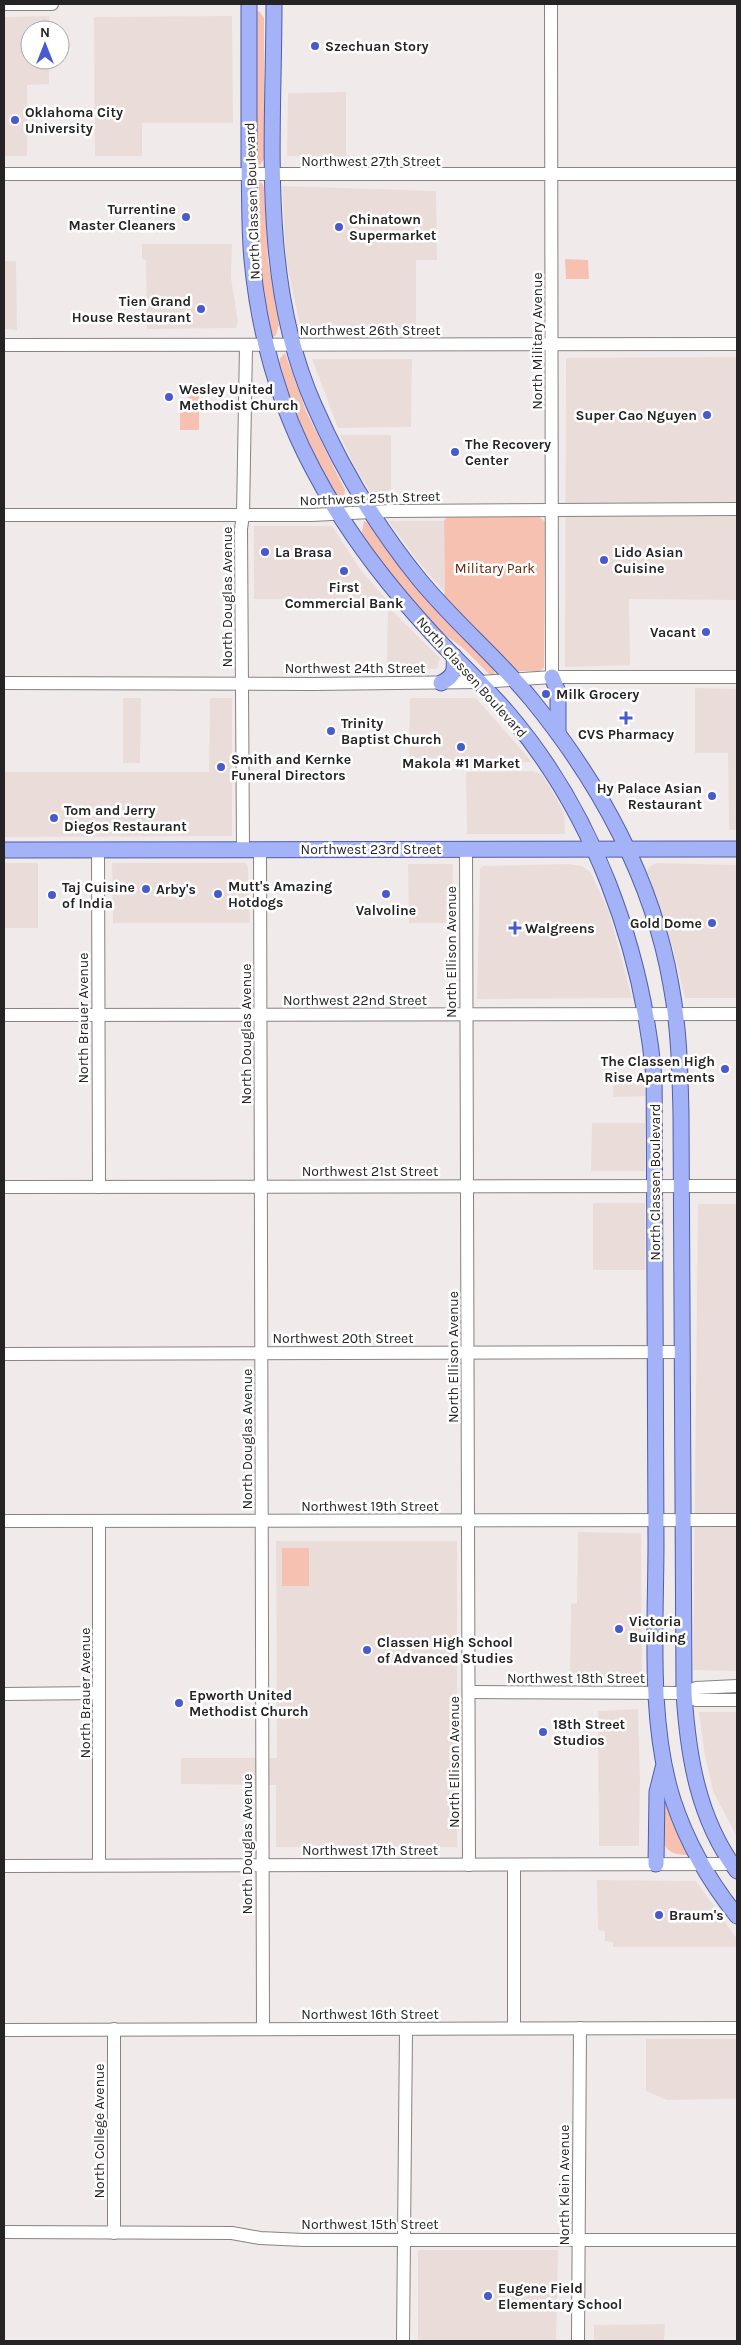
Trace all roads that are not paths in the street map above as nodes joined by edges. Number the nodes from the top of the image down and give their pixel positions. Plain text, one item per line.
1 (4, 4) edge
2 (52, 4) edge
3 (248, 4) edge
4 (274, 4) edge
5 (551, 4) edge
6 (4, 174) edge
7 (737, 174) edge
8 (250, 175) junction
9 (274, 176) junction
10 (551, 176) junction
11 (552, 344) junction
12 (737, 344) edge
13 (4, 345) edge
14 (294, 345) junction
15 (246, 346) junction
16 (266, 346) junction
17 (737, 509) edge
18 (552, 510) junction
19 (370, 512) junction
20 (338, 514) junction
21 (4, 515) edge
22 (244, 515) junction
23 (454, 656) junction
24 (552, 677) junction
25 (737, 677) edge
26 (515, 680) junction
27 (480, 682) junction
28 (4, 683) edge
29 (441, 683) junction
30 (242, 684) junction
31 (558, 733) junction
32 (243, 849) junction
33 (260, 849) junction
34 (466, 849) junction
35 (628, 849) junction
36 (737, 849) edge
37 (4, 850) edge
38 (98, 850) junction
39 (594, 850) junction
40 (646, 1014) junction
41 (674, 1014) junction
42 (737, 1014) edge
43 (4, 1015) edge
44 (98, 1015) junction
45 (260, 1015) junction
46 (466, 1015) junction
47 (261, 1186) junction
48 (467, 1186) junction
49 (655, 1186) junction
50 (682, 1186) junction
51 (737, 1186) edge
52 (4, 1187) edge
53 (99, 1187) junction
54 (683, 1352) junction
55 (468, 1353) junction
56 (655, 1353) junction
57 (4, 1354) edge
58 (261, 1354) junction
59 (656, 1520) junction
60 (684, 1520) junction
61 (737, 1520) edge
62 (4, 1521) edge
63 (99, 1521) junction
64 (262, 1521) junction
65 (469, 1521) junction
66 (737, 1686) edge
67 (469, 1692) junction
68 (657, 1692) junction
69 (100, 1693) junction
70 (684, 1693) junction
71 (4, 1694) edge
72 (737, 1700) edge
73 (664, 1764) junction
74 (514, 1864) junction
75 (656, 1864) junction
76 (701, 1864) junction
77 (262, 1865) junction
78 (469, 1865) junction
79 (4, 1866) edge
80 (100, 1866) junction
81 (735, 1867) edge
82 (737, 1916) edge
83 (514, 2028) junction
84 (580, 2028) junction
85 (737, 2028) edge
86 (114, 2029) junction
87 (262, 2029) junction
88 (406, 2029) junction
89 (4, 2030) edge
90 (4, 2232) edge
91 (114, 2233) junction
92 (404, 2239) junction
93 (578, 2240) junction
94 (737, 2240) edge
95 (403, 2341) edge
96 (578, 2341) edge

1 - 2 street
3 - 8 main road, North Classen Boulevard
4 - 9 main road, North Classen Boulevard
5 - 10 street, North Military Avenue
6 - 8 street, Northwest 27th Street
7 - 10 street, Northwest 27th Street
8 - 9 street, Northwest 27th Street
8 - 16 main road, North Classen Boulevard
9 - 10 street, Northwest 27th Street
9 - 14 main road, North Classen Boulevard
10 - 11 street, North Military Avenue
11 - 12 street, Northwest 26th Street
11 - 14 street, Northwest 26th Street
11 - 18 street, North Military Avenue
13 - 15 street, Northwest 26th Street
14 - 16 street, Northwest 26th Street
14 - 19 main road, North Classen Boulevard
15 - 16 street, Northwest 26th Street
15 - 22 street, North Douglas Avenue
16 - 20 main road, North Classen Boulevard
17 - 18 street, Northwest 25th Street
18 - 19 street, Northwest 25th Street
18 - 24 street, North Military Avenue
19 - 20 street, Northwest 25th Street
19 - 26 main road, North Classen Boulevard
20 - 22 street, Northwest 25th Street
20 - 23 main road, North Classen Boulevard
21 - 22 street, Northwest 25th Street
22 - 30 street, North Douglas Avenue
23 - 27 main road, North Classen Boulevard
23 - 29 main road
24 - 25 street, Northwest 24th Street
24 - 26 street, Northwest 24th Street
24 - 31 main road
26 - 27 street, Northwest 24th Street
26 - 31 main road, North Classen Boulevard
27 - 29 street, Northwest 24th Street
27 - 39 main road, North Classen Boulevard
28 - 30 street, Northwest 24th Street
29 - 30 street, Northwest 24th Street
30 - 32 street, North Douglas Avenue
31 - 35 main road, North Classen Boulevard
32 - 33 main road, Northwest 23rd Street
32 - 38 main road, Northwest 23rd Street
33 - 34 main road, Northwest 23rd Street
33 - 45 street, North Douglas Avenue
34 - 39 main road, Northwest 23rd Street
34 - 46 street, North Ellison Avenue
35 - 36 main road, Northwest 23rd Street
35 - 39 main road, Northwest 23rd Street
35 - 41 main road, North Classen Boulevard
37 - 38 main road, Northwest 23rd Street
38 - 44 street, North Brauer Avenue
39 - 40 main road, North Classen Boulevard
40 - 41 street, Northwest 22nd Street
40 - 46 street, Northwest 22nd Street
40 - 49 main road, North Classen Boulevard
41 - 42 street, Northwest 22nd Street
41 - 50 main road, North Classen Boulevard
43 - 44 street, Northwest 22nd Street
44 - 45 street, Northwest 22nd Street
44 - 53 street, North Brauer Avenue
45 - 46 street, Northwest 22nd Street
45 - 47 street, North Douglas Avenue
46 - 48 street, North Ellison Avenue
47 - 48 street, Northwest 21st Street
47 - 53 street, Northwest 21st Street
47 - 58 street, North Douglas Avenue
48 - 49 street, Northwest 21st Street
48 - 55 street, North Ellison Avenue
49 - 50 street, Northwest 21st Street
49 - 56 main road, North Classen Boulevard
50 - 51 street, Northwest 21st Street
50 - 54 main road, North Classen Boulevard
52 - 53 street, Northwest 21st Street
54 - 56 street, Northwest 20th Street
54 - 60 main road, North Classen Boulevard
55 - 56 street, Northwest 20th Street
55 - 58 street, Northwest 20th Street
55 - 65 street, North Ellison Avenue
56 - 59 main road, North Classen Boulevard
57 - 58 street, Northwest 20th Street
58 - 64 street, North Douglas Avenue
59 - 60 street, Northwest 19th Street
59 - 65 street, Northwest 19th Street
59 - 68 main road, North Classen Boulevard
60 - 61 street, Northwest 19th Street
60 - 70 main road, North Classen Boulevard
62 - 63 street, Northwest 19th Street
63 - 64 street, Northwest 19th Street
63 - 69 street, North Brauer Avenue
64 - 65 street, Northwest 19th Street
64 - 77 street, North Douglas Avenue
65 - 67 street, North Ellison Avenue
66 - 70 street, Northwest 18th Street
67 - 68 street, Northwest 18th Street
67 - 78 street, North Ellison Avenue
68 - 70 street, Northwest 18th Street
68 - 73 main road, North Classen Boulevard
69 - 71 street
69 - 80 street, North Brauer Avenue
70 - 72 street, Northwest 18th Street
70 - 81 main road, North Classen Boulevard
73 - 75 main road
73 - 76 main road, North Classen Boulevard
74 - 75 street, Northwest 17th Street
74 - 78 street, Northwest 17th Street
74 - 83 street
75 - 76 street, Northwest 17th Street
76 - 81 street, Northwest 17th Street
76 - 82 main road, North Classen Boulevard
77 - 78 street, Northwest 17th Street
77 - 80 street, Northwest 17th Street
77 - 87 street, North Douglas Avenue
79 - 80 street, Northwest 17th Street
83 - 84 street, Northwest 16th Street
83 - 88 street, Northwest 16th Street
84 - 85 street, Northwest 16th Street
84 - 93 street, North Klein Avenue
86 - 87 street, Northwest 16th Street
86 - 89 street, Northwest 16th Street
86 - 91 street, North College Avenue
87 - 88 street, Northwest 16th Street
88 - 92 street
90 - 91 street, Northwest 15th Street
91 - 92 street, Northwest 15th Street
92 - 93 street, Northwest 15th Street
92 - 95 street
93 - 94 street, Northwest 15th Street
93 - 96 street, North Klein Avenue

